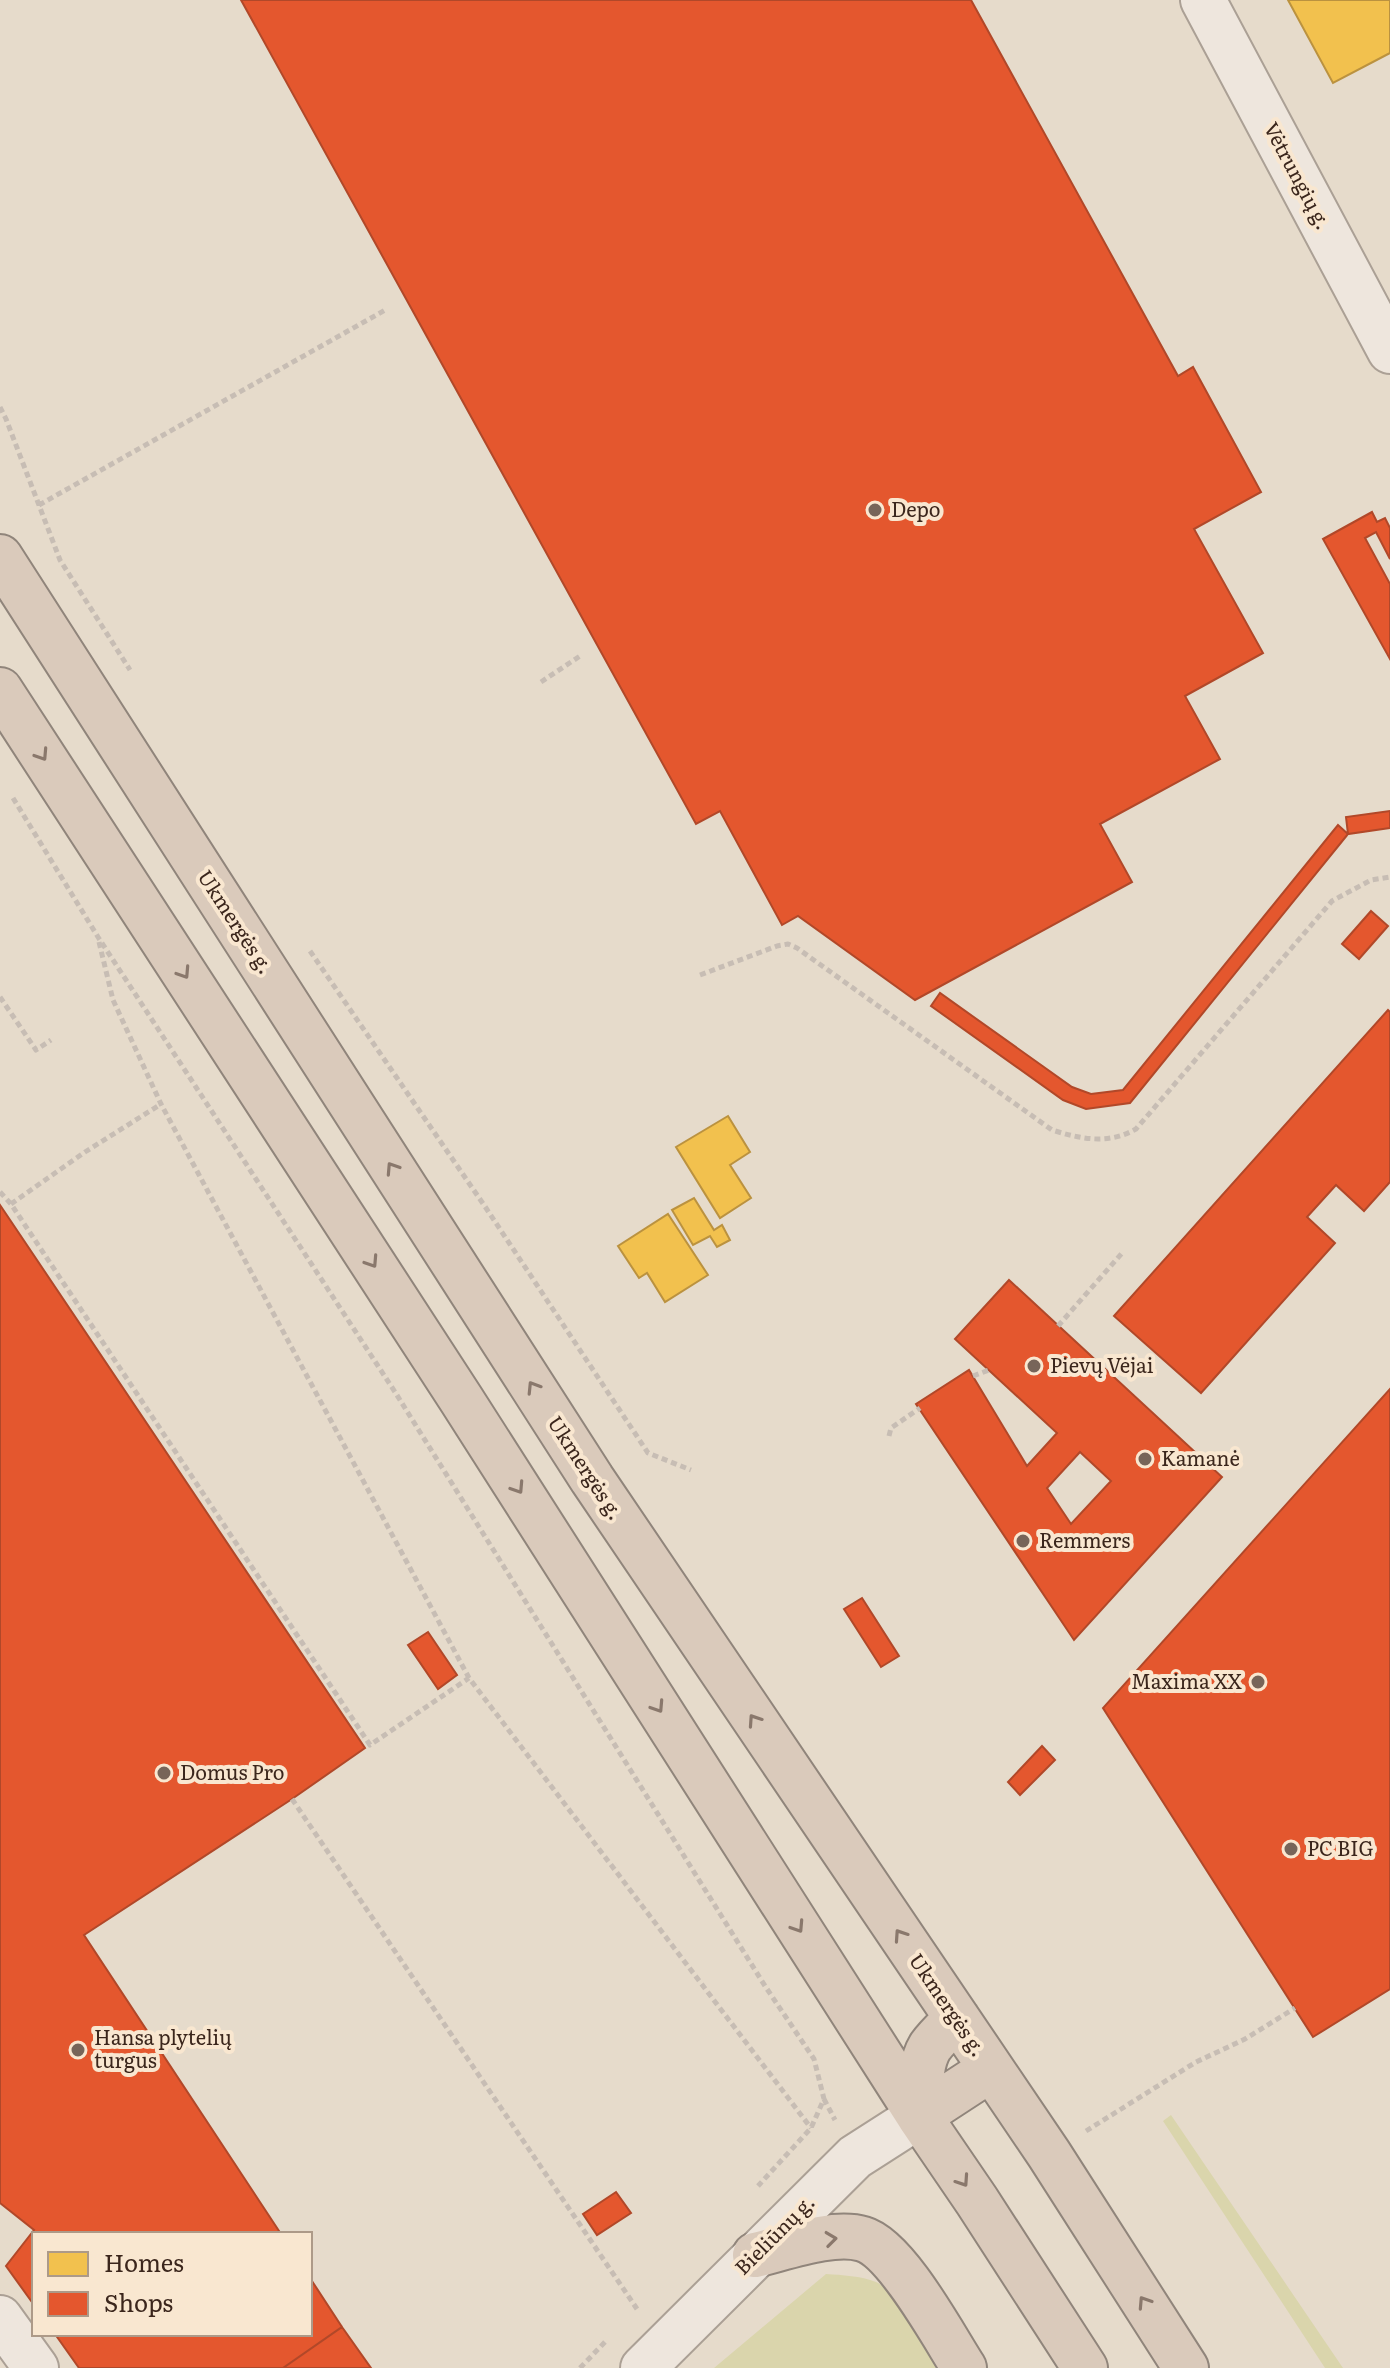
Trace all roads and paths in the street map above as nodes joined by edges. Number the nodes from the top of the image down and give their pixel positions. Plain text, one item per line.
1 (1203, 0) edge
2 (387, 309) dead end
3 (1390, 351) edge
4 (0, 407) edge
5 (39, 505) junction
6 (0, 557) edge
7 (580, 656) dead end
8 (137, 681) dead end
9 (541, 682) dead end
10 (0, 690) edge
11 (8, 790) dead end
12 (1390, 877) edge
13 (98, 937) junction
14 (308, 948) dead end
15 (700, 975) dead end
16 (0, 997) edge
17 (51, 1040) dead end
18 (161, 1104) junction
19 (0, 1192) edge
20 (11, 1204) junction
21 (1123, 1252) dead end
22 (1058, 1326) dead end
23 (989, 1370) dead end
24 (973, 1376) dead end
25 (920, 1408) dead end
26 (889, 1436) dead end
27 (691, 1470) dead end
28 (469, 1678) junction
29 (292, 1799) dead end
30 (957, 2018) junction
31 (991, 2069) junction
32 (919, 2116) junction
33 (811, 2128) junction
34 (748, 2196) dead end
35 (755, 2255) junction
36 (0, 2318) edge
37 (628, 2319) dead end
38 (608, 2338) dead end
39 (36, 2368) edge
40 (580, 2368) edge
41 (643, 2368) edge
42 (964, 2368) edge
43 (1085, 2368) edge
44 (1186, 2368) edge

1 - 3 street, Vėtrungių g.
2 - 5 path
4 - 5 path
5 - 8 path
30 -> 6 highway, Ukmergės g.
7 - 9 path
10 -> 32 highway
11 - 13 path
12 - 15 path
13 - 18 path
13 - 33 path
14 - 27 path
16 - 17 path
18 - 20 path
18 - 28 path
19 - 20 path
20 - 28 path
21 - 22 path
23 - 24 path
25 - 26 path
28 - 33 path
29 - 37 path
30 - 31 highway, Ukmergės g.
30 - 32 highway
31 - 32 highway
44 -> 31 highway, Ukmergės g.
32 - 35 street, Bieliūnų g.
32 -> 43 highway
33 - 34 path
35 - 41 street, Bieliūnų g.
35 -> 42 highway
36 - 39 street
38 - 40 path

